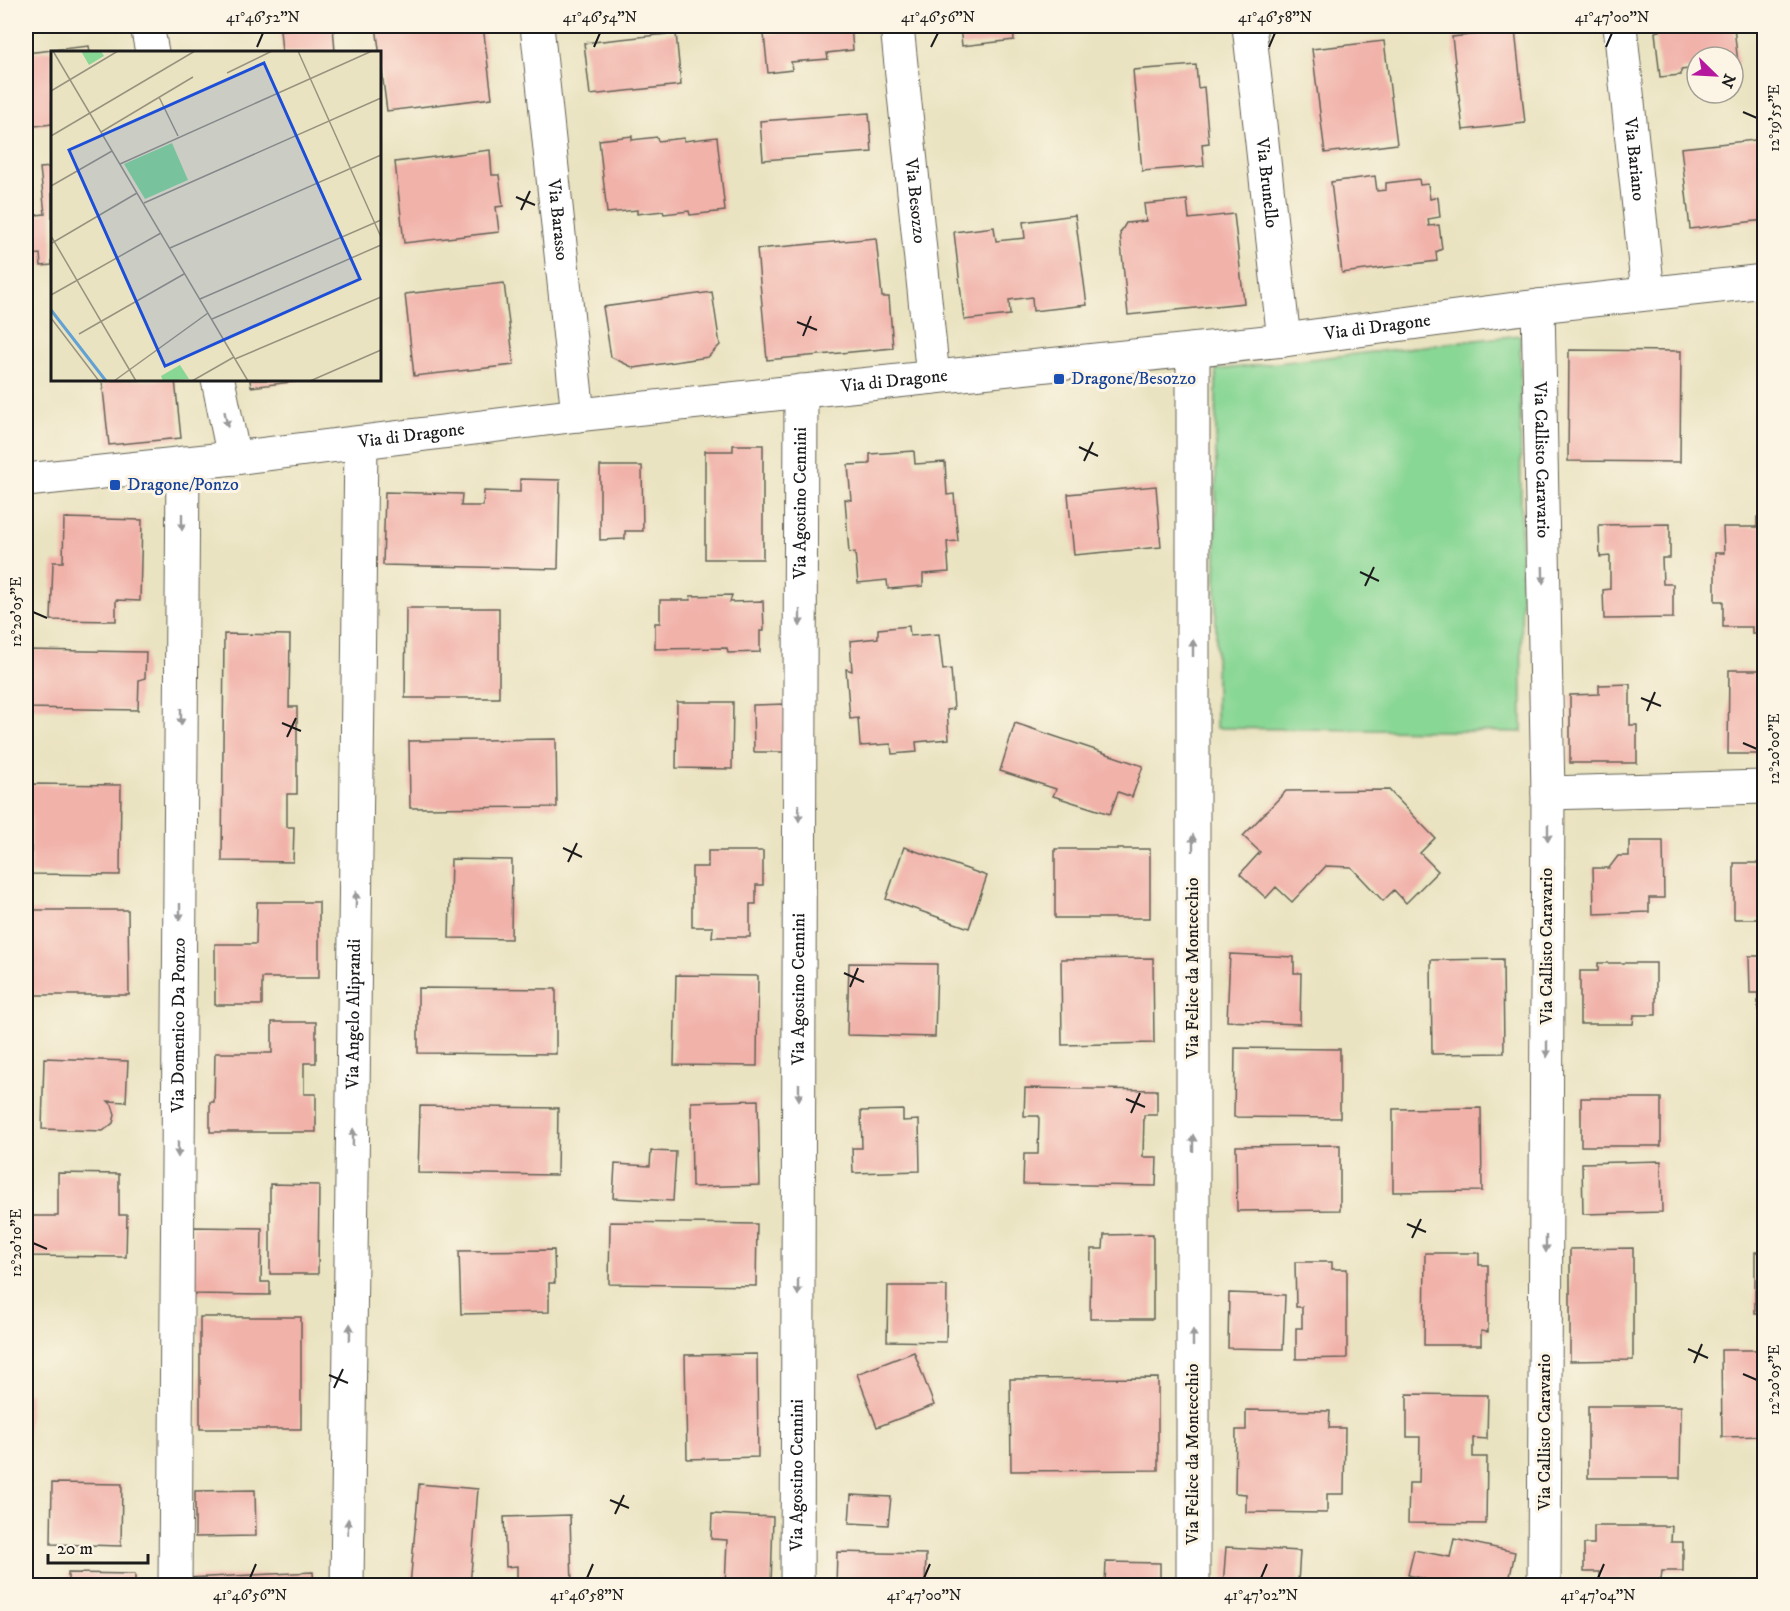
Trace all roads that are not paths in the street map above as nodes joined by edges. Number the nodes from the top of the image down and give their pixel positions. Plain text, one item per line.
1 (147, 26) edge
2 (537, 26) edge
3 (897, 26) edge
4 (1249, 26) edge
5 (1620, 26) edge
6 (152, 51) edge
7 (1764, 281) edge
8 (1648, 293) junction
9 (1538, 306) junction
10 (1284, 340) junction
11 (1193, 350) junction
12 (933, 377) junction
13 (218, 381) edge
14 (801, 391) junction
15 (578, 415) junction
16 (361, 443) junction
17 (234, 458) junction
18 (183, 464) junction
19 (26, 480) edge
20 (1764, 787) edge
21 (1548, 793) junction
22 (175, 1586) edge
23 (347, 1586) edge
24 (797, 1586) edge
25 (1193, 1586) edge
26 (1544, 1586) edge

1 - 6 street
2 - 15 street, Via Barasso
3 - 12 street, Via Besozzo
4 - 10 street, Via Brunello
5 - 8 street, Via Bariano
7 - 8 street, Via di Dragone
8 - 9 street, Via di Dragone
9 - 10 street, Via di Dragone
9 -> 21 street, Via Callisto Caravario
10 - 11 street, Via di Dragone
11 - 12 street, Via di Dragone
25 -> 11 street, Via Felice da Montecchio
12 - 14 street, Via di Dragone
13 -> 17 street
14 - 15 street, Via di Dragone
14 -> 24 street, Via Agostino Cennini
15 - 16 street, Via di Dragone
16 - 17 street, Via di Dragone
23 -> 16 street, Via Angelo Aliprandi
17 - 18 street, Via di Dragone
18 - 19 street, Via di Dragone
18 -> 22 street, Via Domenico Da Ponzo
20 - 21 street
21 -> 26 street, Via Callisto Caravario

